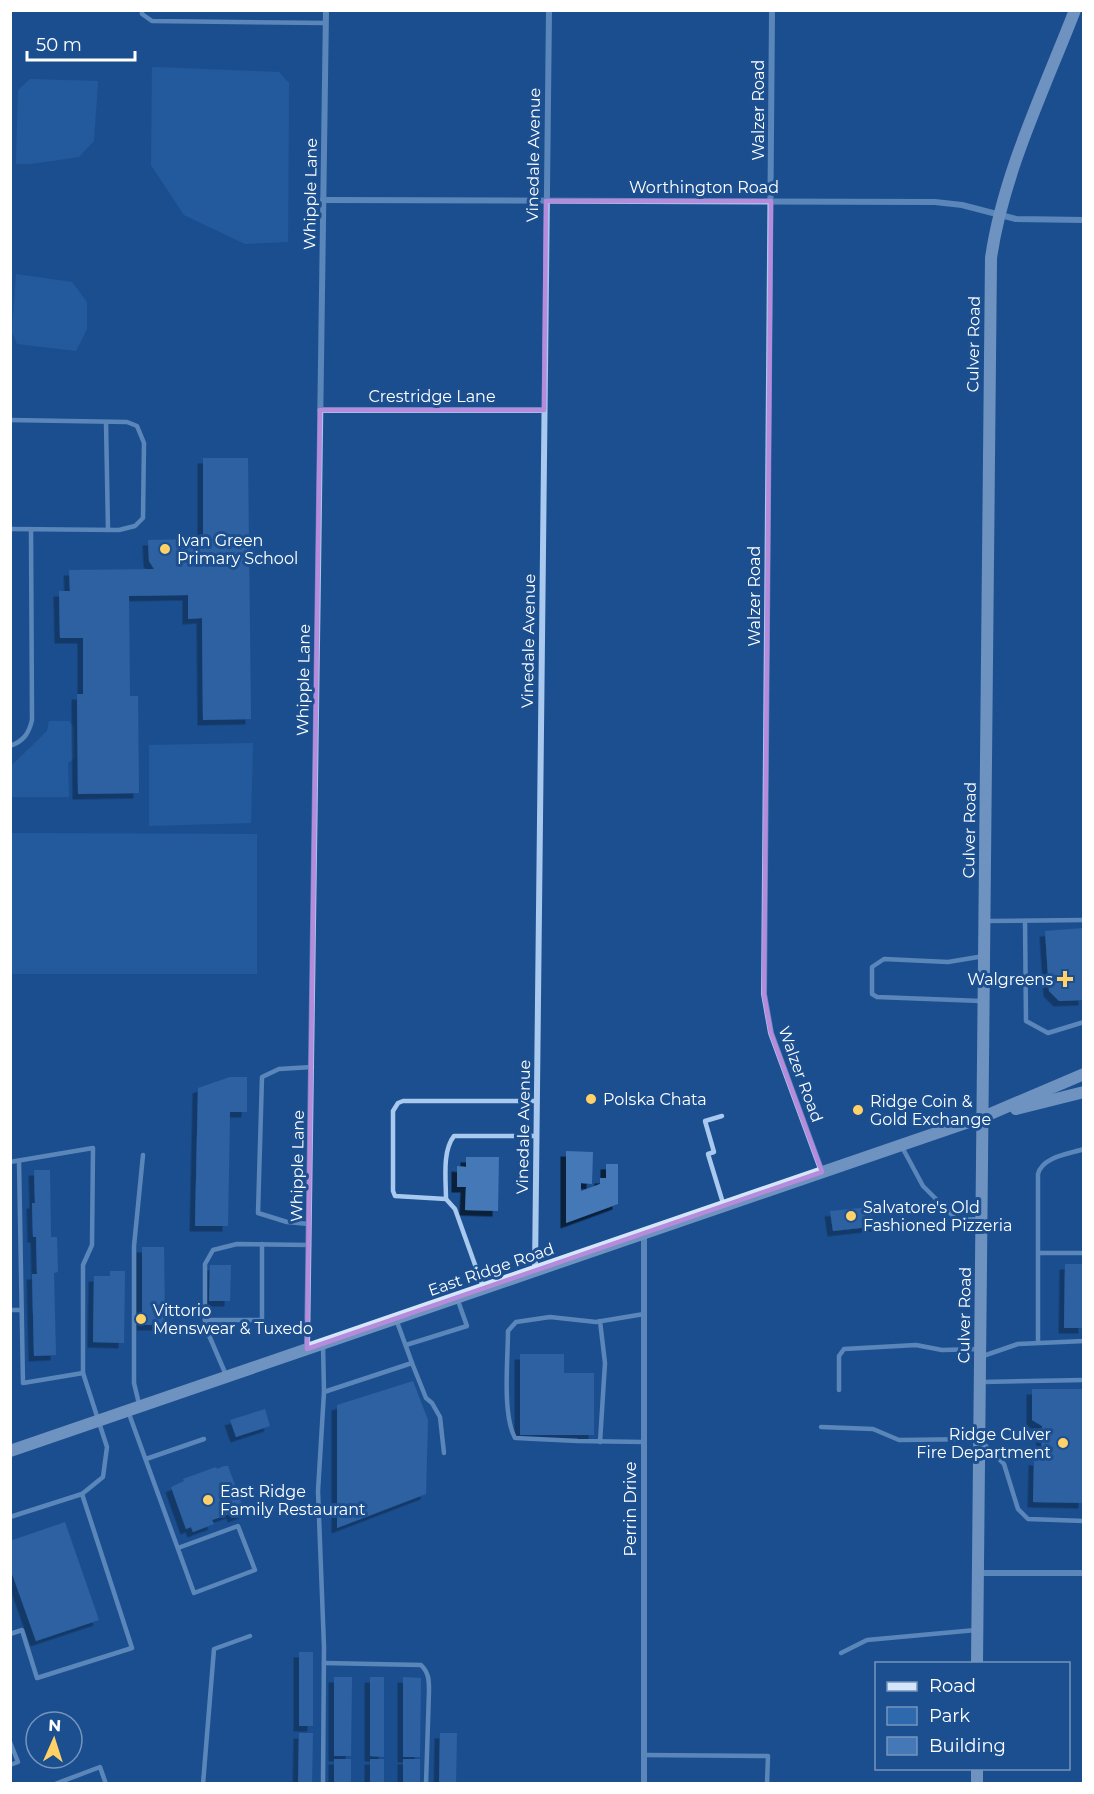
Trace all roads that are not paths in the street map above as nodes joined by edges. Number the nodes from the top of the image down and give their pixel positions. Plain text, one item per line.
1 (142, 10) edge
2 (326, 10) edge
3 (549, 10) edge
4 (772, 10) edge
5 (1075, 10) edge
6 (326, 23) junction
7 (323, 200) junction
8 (546, 201) junction
9 (771, 201) junction
10 (998, 216) junction
11 (1083, 220) edge
12 (320, 410) junction
13 (544, 410) junction
14 (10, 420) edge
15 (106, 422) junction
16 (10, 529) edge
17 (31, 529) junction
18 (108, 530) junction
19 (10, 746) edge
20 (1083, 920) edge
21 (984, 921) junction
22 (1025, 921) junction
23 (984, 956) junction
24 (984, 1001) junction
25 (1083, 1022) edge
26 (312, 1067) junction
27 (1083, 1074) edge
28 (1083, 1092) edge
29 (537, 1101) junction
30 (722, 1116) dead end
31 (982, 1117) junction
32 (536, 1136) junction
33 (901, 1145) junction
34 (1083, 1149) edge
35 (142, 1155) dead end
36 (19, 1161) junction
37 (10, 1162) edge
38 (822, 1172) junction
39 (446, 1199) junction
40 (724, 1206) junction
41 (981, 1219) junction
42 (309, 1224) junction
43 (644, 1234) junction
44 (262, 1244) junction
45 (309, 1245) junction
46 (1039, 1253) junction
47 (1083, 1253) edge
48 (535, 1271) junction
49 (484, 1288) junction
50 (457, 1298) junction
51 (10, 1310) edge
52 (21, 1310) junction
53 (644, 1314) junction
54 (396, 1319) junction
55 (205, 1320) junction
56 (600, 1321) junction
57 (1083, 1341) edge
58 (1038, 1342) junction
59 (323, 1344) junction
60 (406, 1346) junction
61 (307, 1349) junction
62 (980, 1353) junction
63 (412, 1363) junction
64 (83, 1373) junction
65 (227, 1377) junction
66 (1083, 1380) edge
67 (980, 1382) junction
68 (839, 1390) dead end
69 (324, 1392) junction
70 (134, 1409) junction
71 (98, 1421) junction
72 (820, 1427) dead end
73 (204, 1439) dead end
74 (979, 1439) junction
75 (600, 1442) junction
76 (644, 1442) junction
77 (10, 1451) edge
78 (444, 1453) dead end
79 (146, 1459) junction
80 (82, 1494) junction
81 (10, 1517) edge
82 (1083, 1521) edge
83 (178, 1548) junction
84 (978, 1573) junction
85 (1083, 1573) edge
86 (978, 1629) junction
87 (10, 1634) edge
88 (250, 1636) dead end
89 (841, 1653) dead end
90 (977, 1662) edge
91 (324, 1663) junction
92 (10, 1742) edge
93 (644, 1755) junction
94 (10, 1765) edge
95 (55, 1784) edge
96 (106, 1784) edge
97 (203, 1784) edge
98 (323, 1784) edge
99 (426, 1784) edge
100 (644, 1784) edge
101 (767, 1784) edge

1 - 6 lane
2 - 6 street, Whipple Lane
3 - 8 street, Vinedale Avenue
4 - 9 street, Walzer Road
5 - 10 main road, Culver Road
6 - 7 street, Whipple Lane
7 - 8 street, Worthington Road
7 - 12 street, Whipple Lane
8 - 9 street, Worthington Road
8 - 13 street, Vinedale Avenue
9 - 10 street, Worthington Road
9 - 38 street, Walzer Road
10 - 11 street, Worthington Road
10 - 21 main road, Culver Road
12 - 13 street, Crestridge Lane
12 - 26 street, Whipple Lane
13 - 29 street, Vinedale Avenue
14 - 15 lane
15 - 18 lane
15 - 18 lane
16 - 17 lane
17 - 18 lane
17 - 19 lane
20 - 22 lane
21 - 22 lane
21 - 23 main road, Culver Road
22 - 25 lane
23 - 24 main road, Culver Road
23 - 24 lane
24 - 31 main road, Culver Road
26 - 42 street, Whipple Lane
26 - 42 lane
27 - 31 main road, East Ridge Road
28 - 31 main road, East Ridge Road
29 - 32 street, Vinedale Avenue
29 - 39 lane
30 - 40 lane
31 - 33 main road, East Ridge Road
31 - 41 main road, Culver Road
32 - 39 lane
32 - 48 street, Vinedale Avenue
33 - 38 main road, East Ridge Road
33 - 41 lane
34 - 46 lane
35 - 70 lane
36 - 37 lane
36 - 52 lane
36 - 64 lane
38 - 40 main road, East Ridge Road
39 - 49 lane
40 - 43 main road, East Ridge Road
41 - 62 main road, Culver Road
42 - 45 street, Whipple Lane
43 - 48 main road, East Ridge Road
43 - 53 street, Perrin Drive
44 - 45 lane
44 - 55 lane
44 - 55 lane
45 - 61 street, Whipple Lane
46 - 47 lane
46 - 58 lane
48 - 49 main road, East Ridge Road
49 - 50 main road, East Ridge Road
50 - 54 main road, East Ridge Road
50 - 60 lane
51 - 52 lane
52 - 64 lane
53 - 56 lane
53 - 76 street, Perrin Drive
54 - 59 main road, East Ridge Road
54 - 60 lane
55 - 65 lane
56 - 75 lane
56 - 75 lane
57 - 58 lane
58 - 62 lane
59 - 61 main road, East Ridge Road
59 - 69 lane
60 - 63 lane
61 - 65 main road, East Ridge Road
62 - 67 main road, Culver Road
62 - 68 lane
63 - 69 lane
63 - 78 lane
64 - 71 lane
65 - 70 main road, East Ridge Road
66 - 67 lane
67 - 74 main road, Culver Road
69 - 91 lane
70 - 71 main road, East Ridge Road
70 - 79 lane
71 - 77 main road, East Ridge Road
71 - 80 lane
72 - 74 lane
73 - 79 lane
74 - 82 lane
74 - 84 main road, Culver Road
75 - 76 lane
76 - 93 street, Perrin Drive
79 - 83 lane
80 - 81 lane
80 - 87 lane
83 - 83 lane
84 - 85 street
84 - 86 main road, Culver Road
86 - 89 lane
86 - 90 main road, Culver Road
88 - 97 lane
91 - 98 lane
91 - 99 lane
92 - 94 lane
93 - 100 street, Perrin Drive
93 - 101 lane
95 - 96 lane

